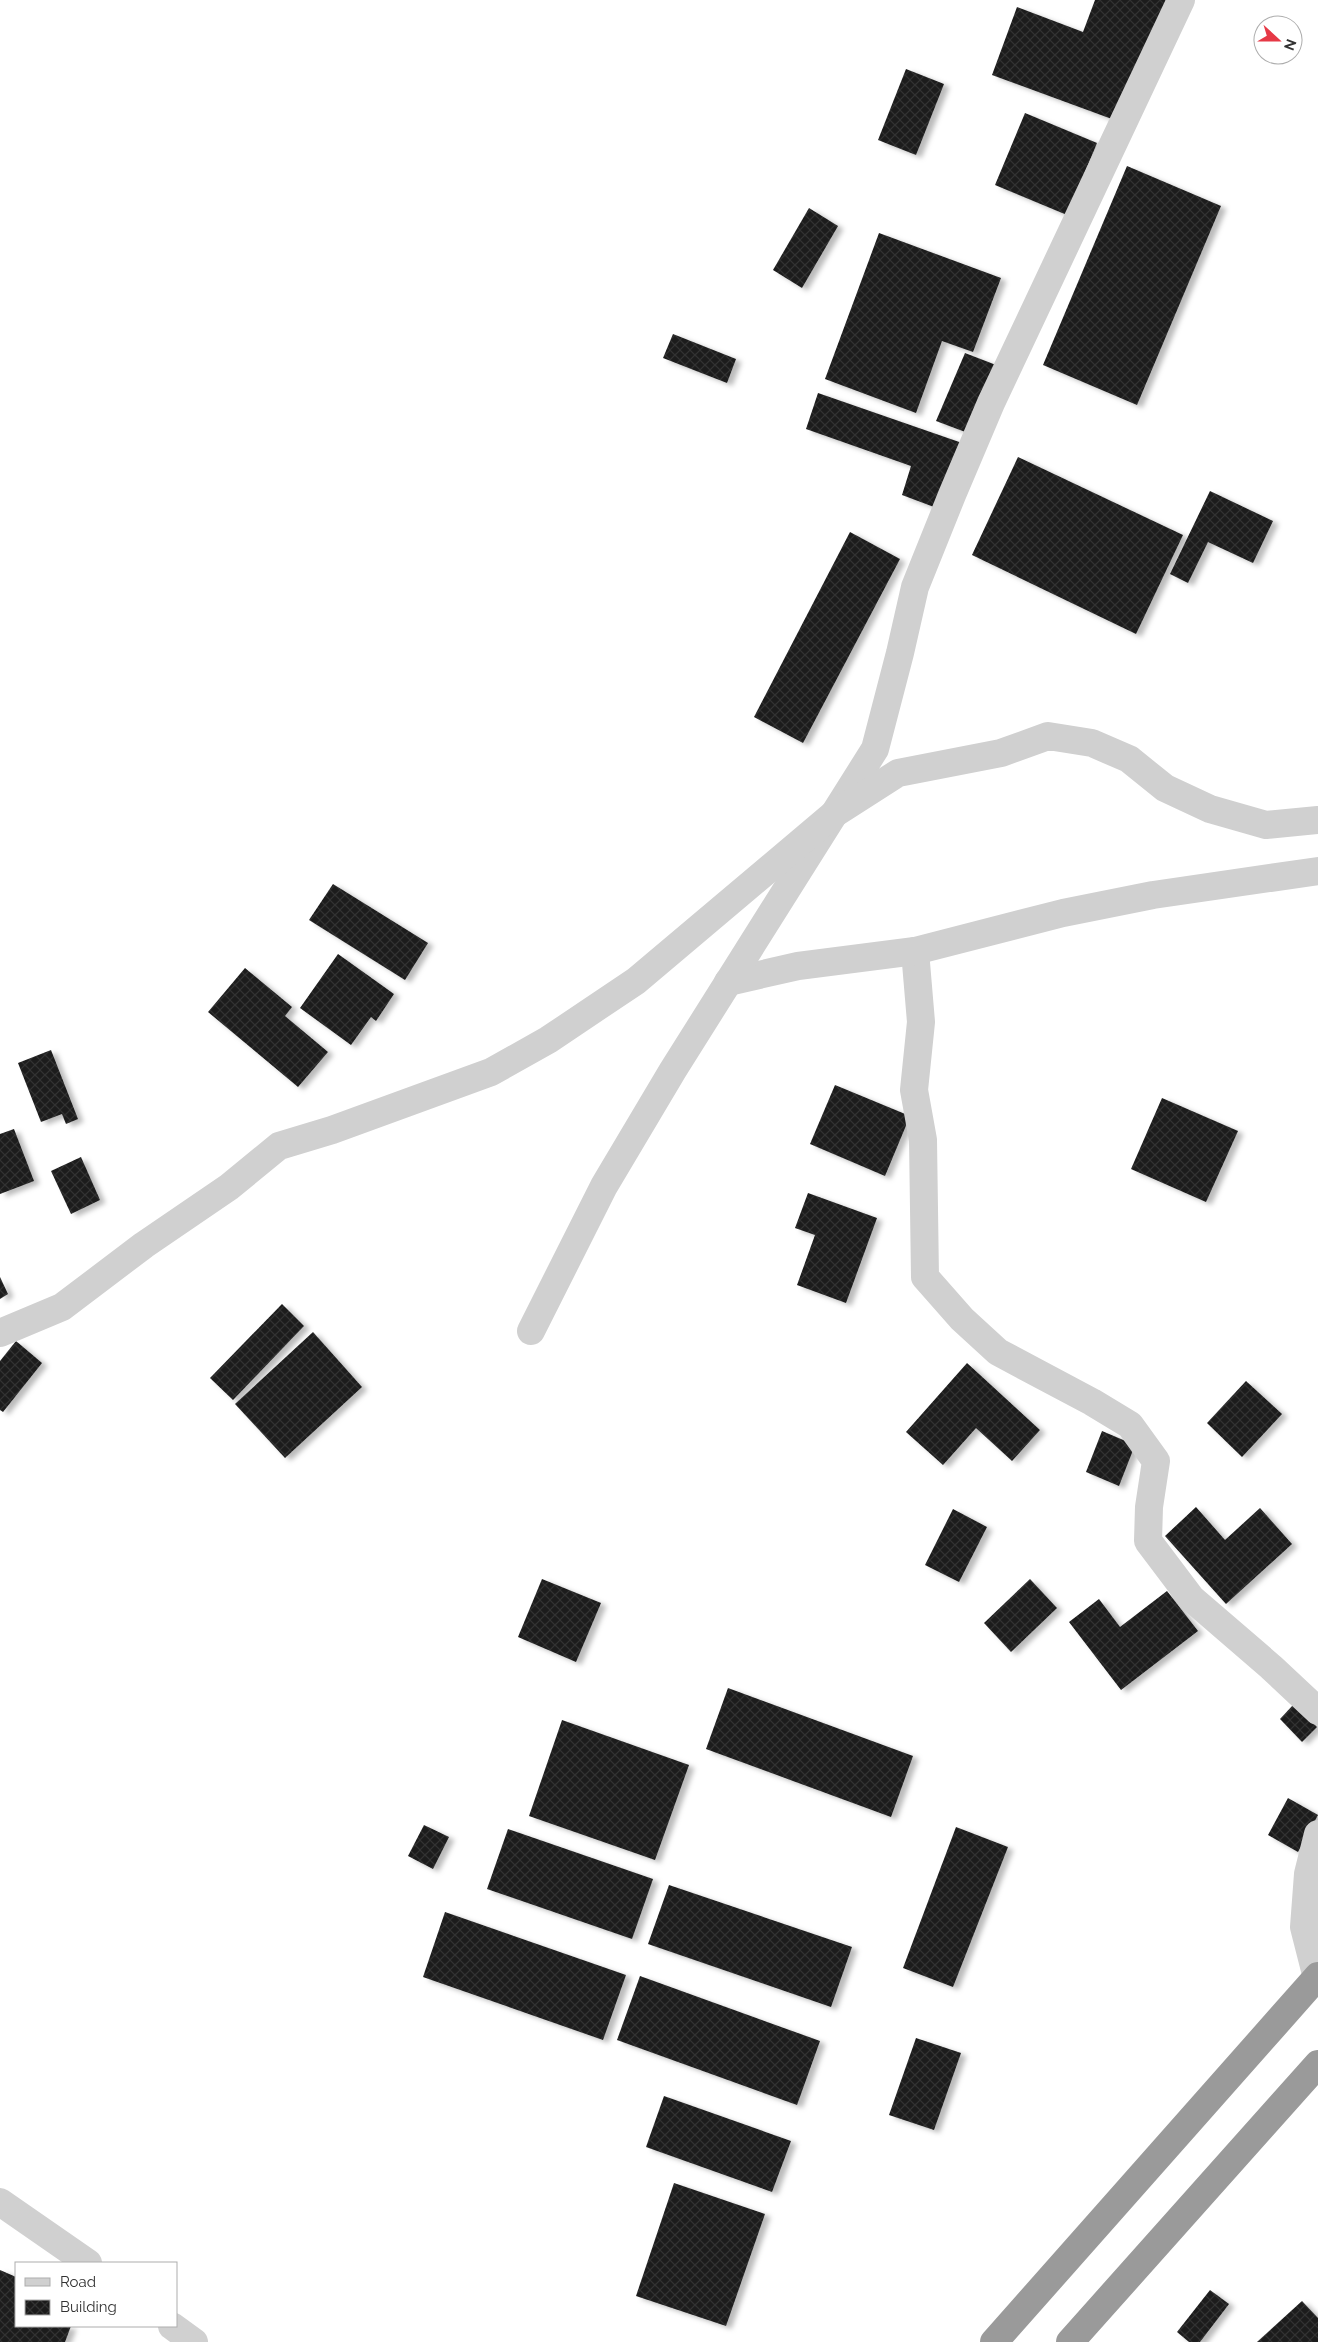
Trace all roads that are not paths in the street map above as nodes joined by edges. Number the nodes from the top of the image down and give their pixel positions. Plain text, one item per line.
1 (1181, 0) edge
2 (834, 814) junction
3 (1318, 820) edge
4 (1318, 870) edge
5 (914, 950) junction
6 (728, 982) junction
7 (531, 1331) dead end
8 (0, 1333) edge
9 (1318, 1712) edge
10 (1318, 1834) edge
11 (1317, 1977) edge
12 (1318, 2064) edge
13 (3, 2210) edge
14 (86, 2262) edge
15 (173, 2327) edge
16 (194, 2342) edge
17 (994, 2342) edge
18 (1070, 2342) edge

1 - 2 street
2 - 3 street
2 - 6 street
2 - 8 street
4 - 5 street
5 - 6 street
5 - 9 street
6 - 7 street
10 - 11 street
11 - 17 highway
12 - 18 highway
13 - 14 street
15 - 16 street

